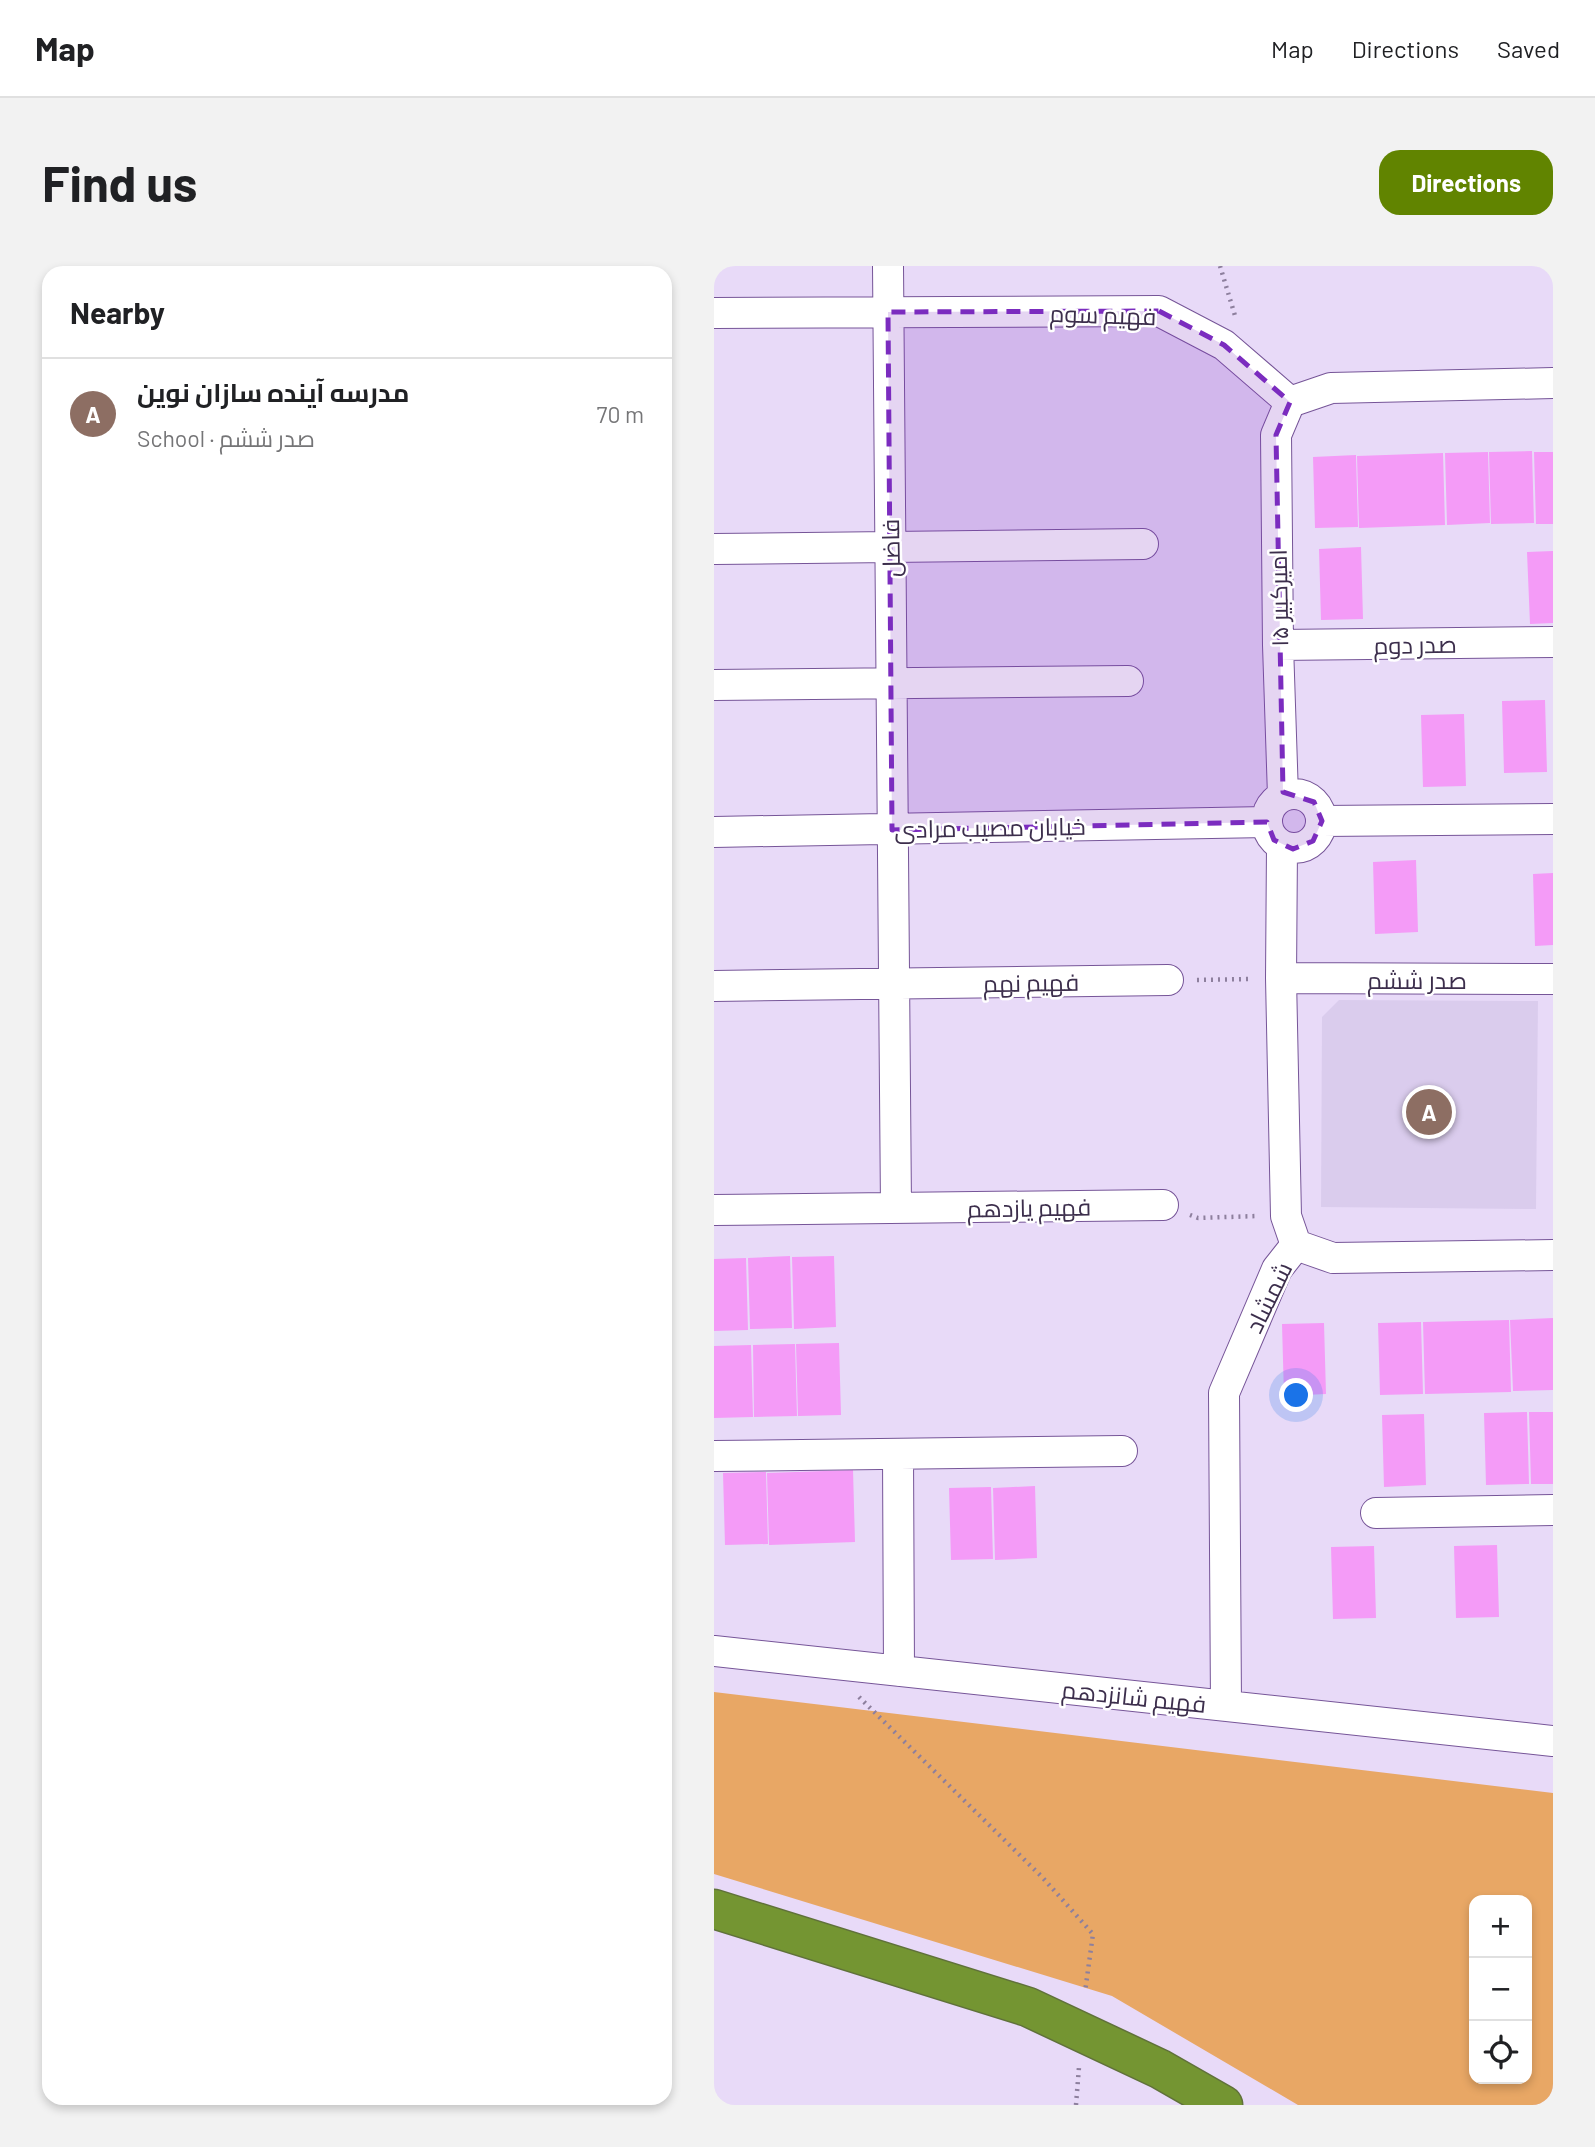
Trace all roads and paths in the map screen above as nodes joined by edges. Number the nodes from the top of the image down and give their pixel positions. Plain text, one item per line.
1 (887, 266) edge
2 (888, 312) junction
3 (714, 313) edge
4 (1553, 383) edge
5 (1290, 402) junction
6 (1143, 544) dead end
7 (890, 547) junction
8 (714, 549) edge
9 (1553, 642) edge
10 (1278, 645) junction
11 (1128, 681) dead end
12 (891, 683) junction
13 (714, 685) edge
14 (1283, 796) junction
15 (1553, 819) edge
16 (1322, 821) junction
17 (892, 830) junction
18 (714, 832) edge
19 (1275, 834) junction
20 (1281, 978) junction
21 (1553, 979) edge
22 (1168, 980) joint
23 (894, 984) junction
24 (714, 986) edge
25 (1163, 1205) joint
26 (896, 1208) junction
27 (714, 1210) edge
28 (1286, 1216) junction
29 (1296, 1245) junction
30 (1553, 1255) edge
31 (1122, 1451) dead end
32 (898, 1454) junction
33 (714, 1456) edge
34 (1553, 1510) edge
35 (1376, 1513) dead end
36 (714, 1651) edge
37 (824, 1663) junction
38 (899, 1671) junction
39 (1226, 1706) junction
40 (1553, 1741) edge
41 (714, 1909) edge
42 (1086, 1992) dead end
43 (1079, 2067) dead end
44 (1076, 2105) edge
45 (1223, 2105) edge

1 - 2 street, فاضل
2 - 3 street, فهیم سوم
2 - 5 street, فهیم سوم
2 - 7 street, فاضل
4 - 5 street
5 - 10 street, امیرکبیر ۱۵
6 - 7 street
7 - 8 street
7 - 12 street, فاضل
9 - 10 street, صدر دوم
10 - 14 street, امیرکبیر ۱۵
11 - 12 street
12 - 13 street
12 - 17 street, فاضل
14 - 16 street
14 - 19 street
15 - 16 street
16 - 19 street
17 - 18 street, خیابان مصیب مرادی
17 - 19 street, خیابان مصیب مرادی
17 - 23 street, فاضل
19 - 20 street, شمشاد
20 - 21 street, صدر ششم
20 - 22 path
20 - 28 street, شمشاد
22 - 23 street, فهیم نهم
23 - 24 street, فهیم نهم
23 - 26 street, فاضل
25 - 26 street, فهیم یازدهم
25 - 28 path
26 - 27 street, فهیم یازدهم
28 - 29 street, شمشاد
29 - 30 street
29 - 39 street, شمشاد
31 - 32 street
32 - 33 street
32 - 38 street
34 - 35 street
36 - 37 street, فهیم شانزدهم
37 - 38 street, فهیم شانزدهم
37 - 42 path
38 - 39 street, فهیم شانزدهم
39 - 40 street, فهیم شانزدهم
41 - 45 highway
43 - 44 path

